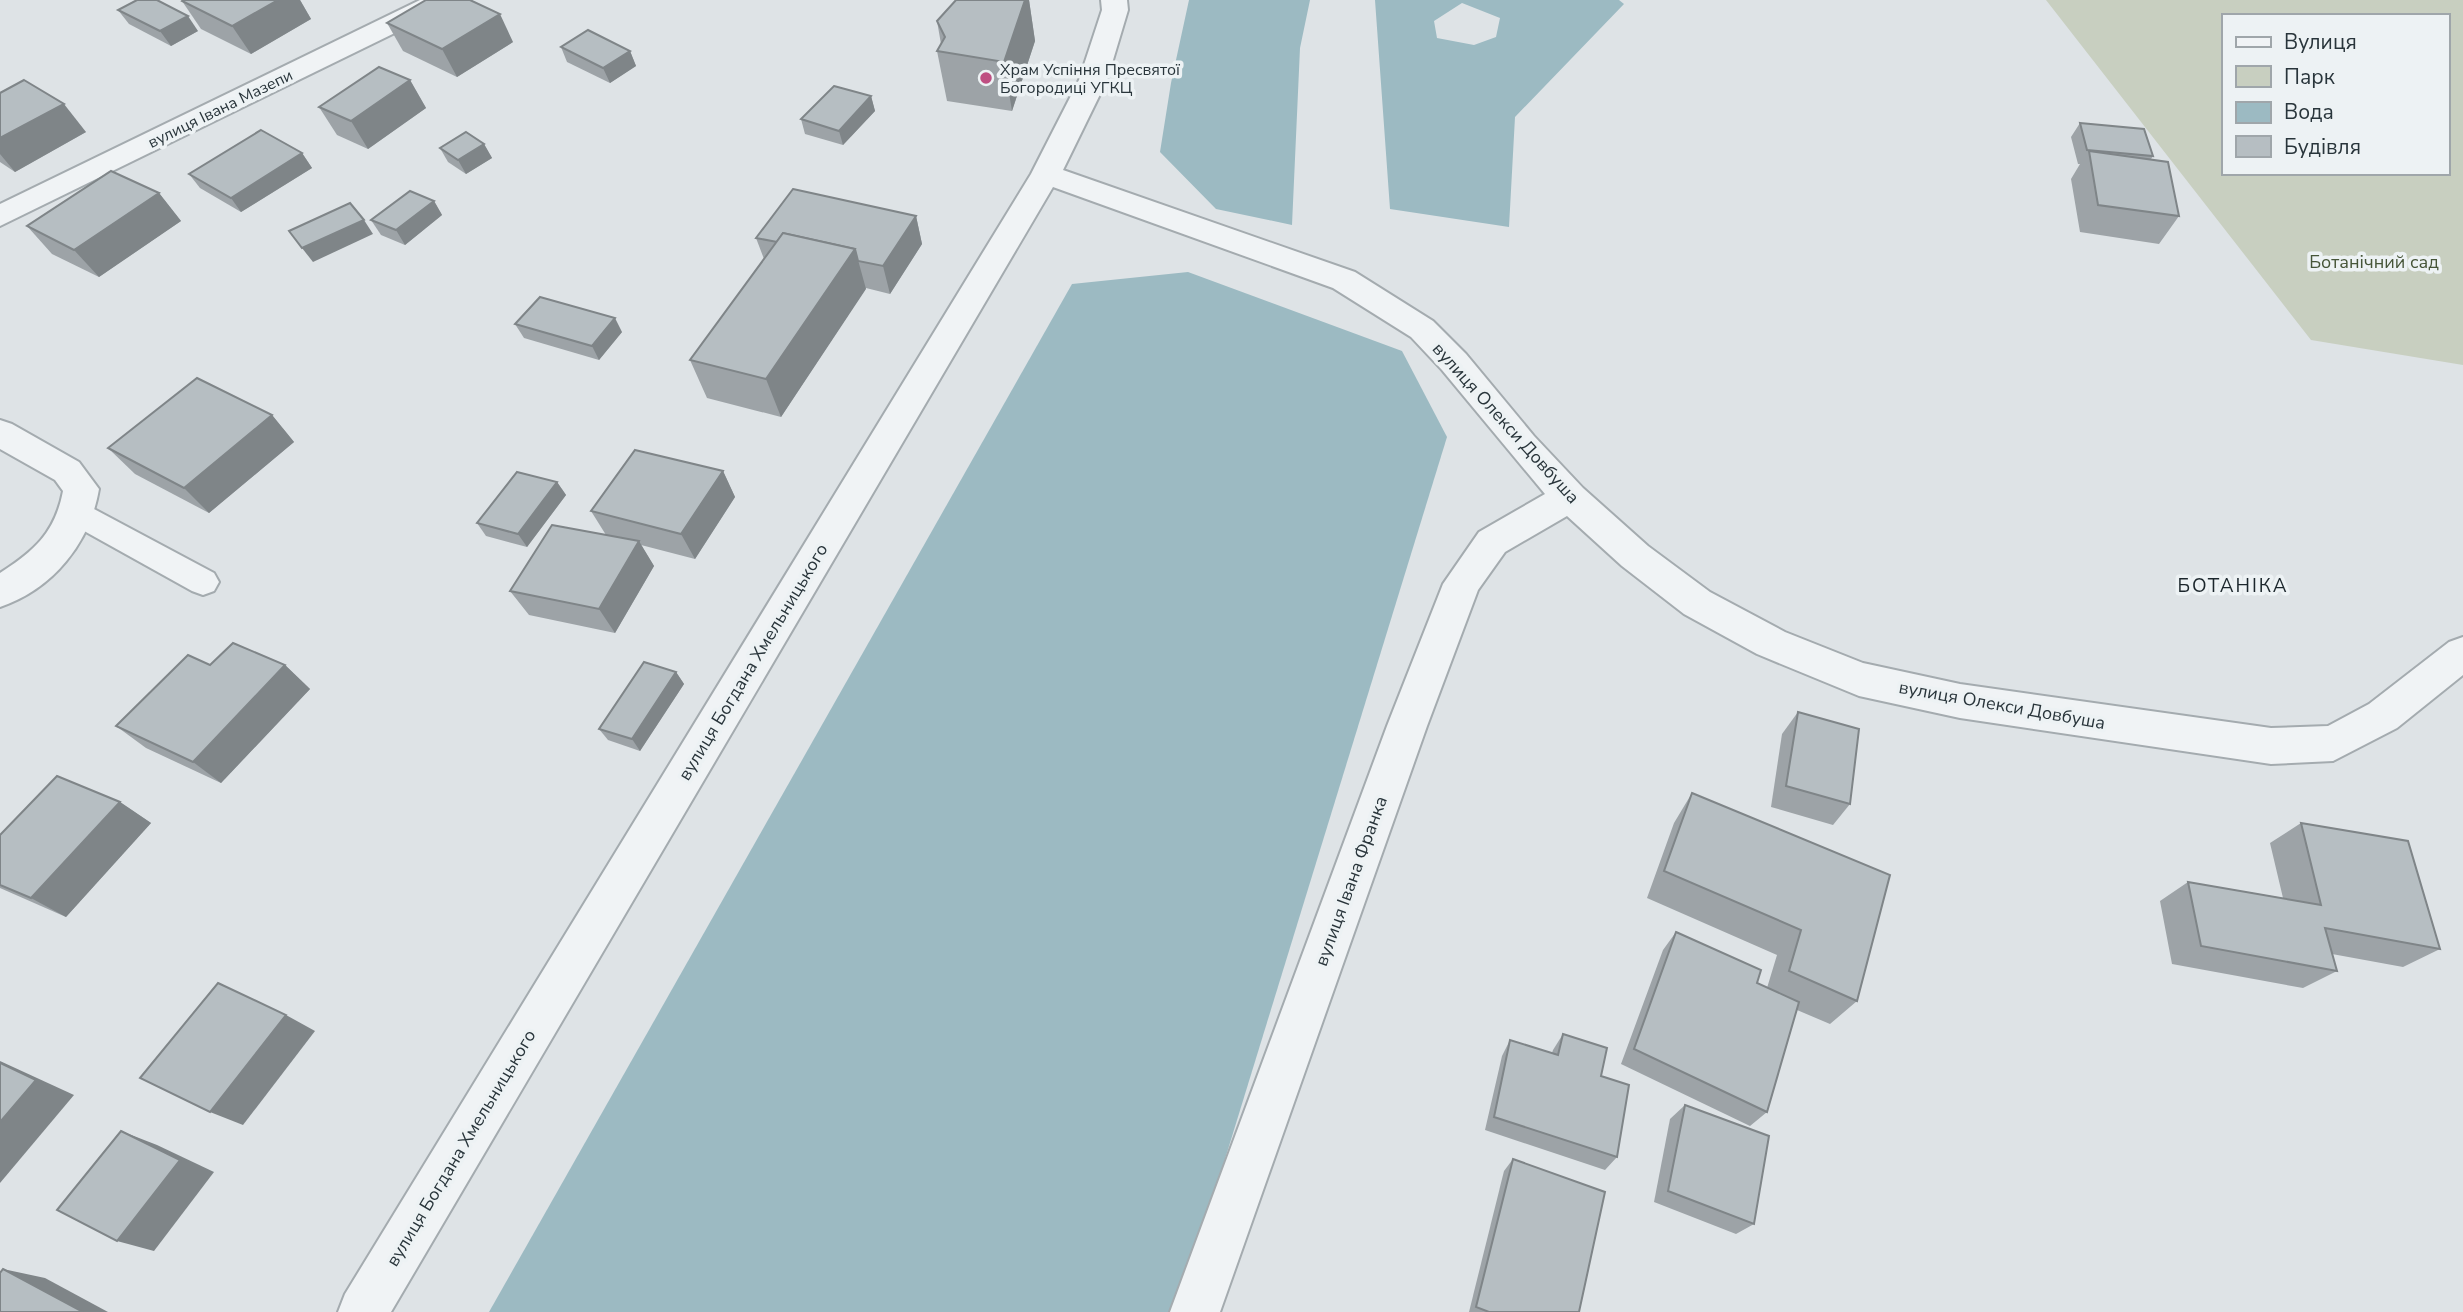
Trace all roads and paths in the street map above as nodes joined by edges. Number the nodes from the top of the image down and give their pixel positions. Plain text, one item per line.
1 (441, 0) edge
2 (1114, 0) edge
3 (1046, 174) junction
4 (0, 216) edge
5 (0, 433) edge
6 (1570, 498) junction
7 (79, 513) junction
8 (204, 582) dead end
9 (0, 593) edge
10 (2463, 653) edge
11 (363, 1312) edge
12 (1195, 1312) edge

1 - 4 street, вулиця Івана Мазепи
2 - 3 street, вулиця Богдана Хмельницького
3 - 6 street, вулиця Олекси Довбуша
3 - 11 street, вулиця Богдана Хмельницького
5 - 7 street
6 - 10 street, вулиця Олекси Довбуша
6 - 12 street, вулиця Івана Франка
7 - 8 lane
7 - 9 street

